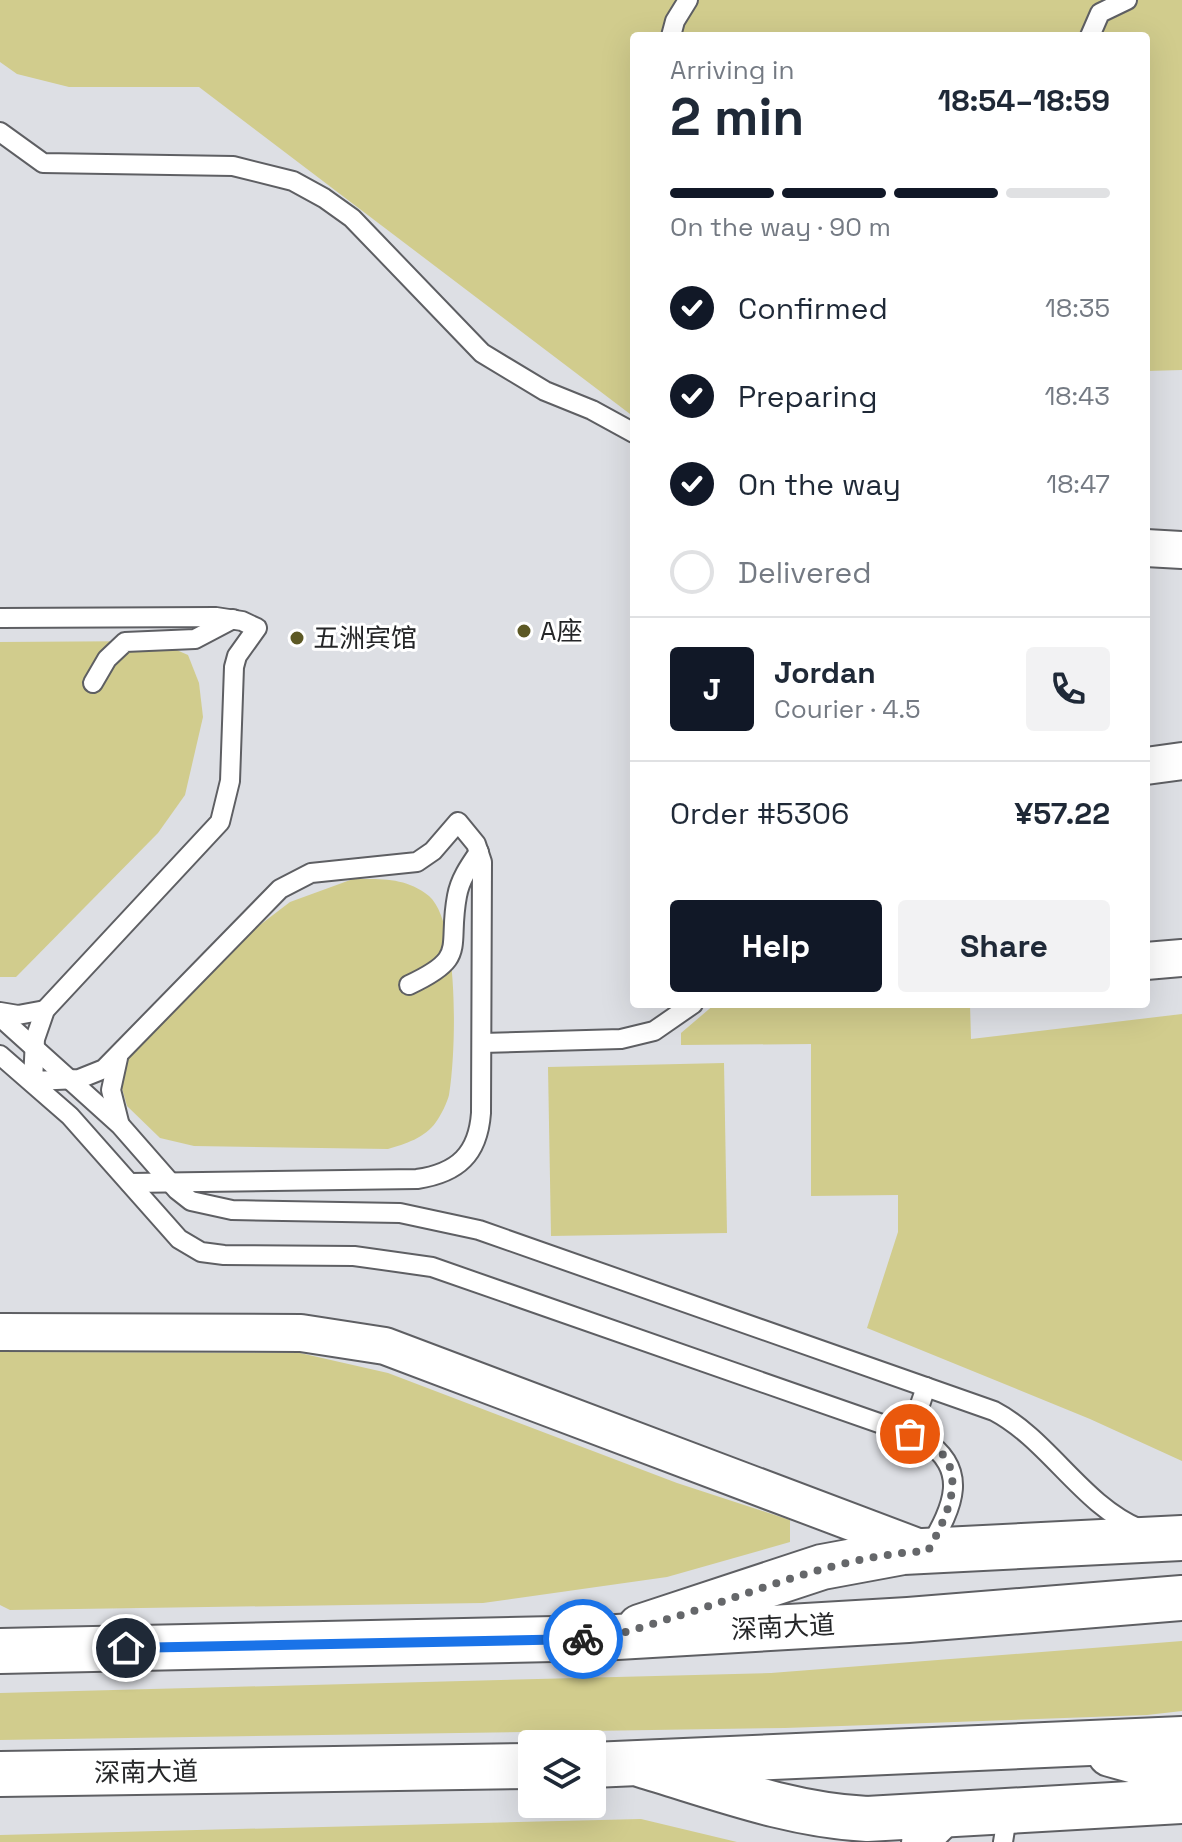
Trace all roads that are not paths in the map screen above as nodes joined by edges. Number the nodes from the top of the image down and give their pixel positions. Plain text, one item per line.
1 (688, 0) edge
2 (1127, 0) edge
3 (672, 32) edge
4 (1092, 32) edge
5 (0, 132) edge
6 (630, 431) edge
7 (1150, 548) edge
8 (1182, 550) edge
9 (0, 618) edge
10 (233, 619) junction
11 (93, 683) dead end
12 (1182, 761) edge
13 (1150, 765) edge
14 (479, 852) junction
15 (1182, 958) edge
16 (1150, 961) edge
17 (409, 985) dead end
18 (687, 1008) edge
19 (45, 1010) junction
20 (0, 1015) edge
21 (482, 1043) junction
22 (35, 1048) junction
23 (120, 1052) junction
24 (0, 1055) edge
25 (70, 1079) junction
26 (33, 1081) junction
27 (120, 1125) junction
28 (171, 1182) junction
29 (130, 1183) junction
30 (0, 1332) edge
31 (926, 1387) junction
32 (910, 1434) junction
33 (1182, 1538) edge
34 (928, 1551) junction
35 (1182, 1598) edge
36 (600, 1638) junction
37 (0, 1651) edge
38 (1182, 1739) edge
39 (1077, 1745) junction
40 (640, 1764) junction
41 (606, 1765) edge
42 (518, 1766) edge
43 (0, 1774) edge
44 (1182, 1774) edge
45 (1182, 1801) edge
46 (1005, 1826) edge
47 (934, 1828) edge

1 - 3 lane
2 - 4 lane
5 - 6 lane
7 - 8 street
9 - 10 lane
10 - 11 lane
10 - 19 lane
12 - 13 street
14 - 17 lane
14 - 21 lane
14 - 23 lane
15 - 16 street
18 - 21 lane
19 - 20 lane
19 - 22 lane
20 - 22 lane
21 - 28 lane
22 - 25 lane
22 - 26 lane
23 - 25 lane
23 - 27 lane
24 - 26 lane
25 - 26 lane
25 - 27 lane
26 - 29 lane
27 - 28 lane
28 - 29 lane
28 - 31 lane
29 - 32 lane
30 - 34 street
31 - 32 lane
31 - 33 lane
32 - 34 lane
33 - 34 main road
34 - 36 main road
35 - 36 main road, 深南大道
36 - 37 main road, 深南大道
38 - 39 main road
39 - 40 main road
39 - 44 main road
40 - 41 main road
40 - 47 main road
42 - 43 main road, 深南大道
45 - 46 main road
46 - 47 main road

